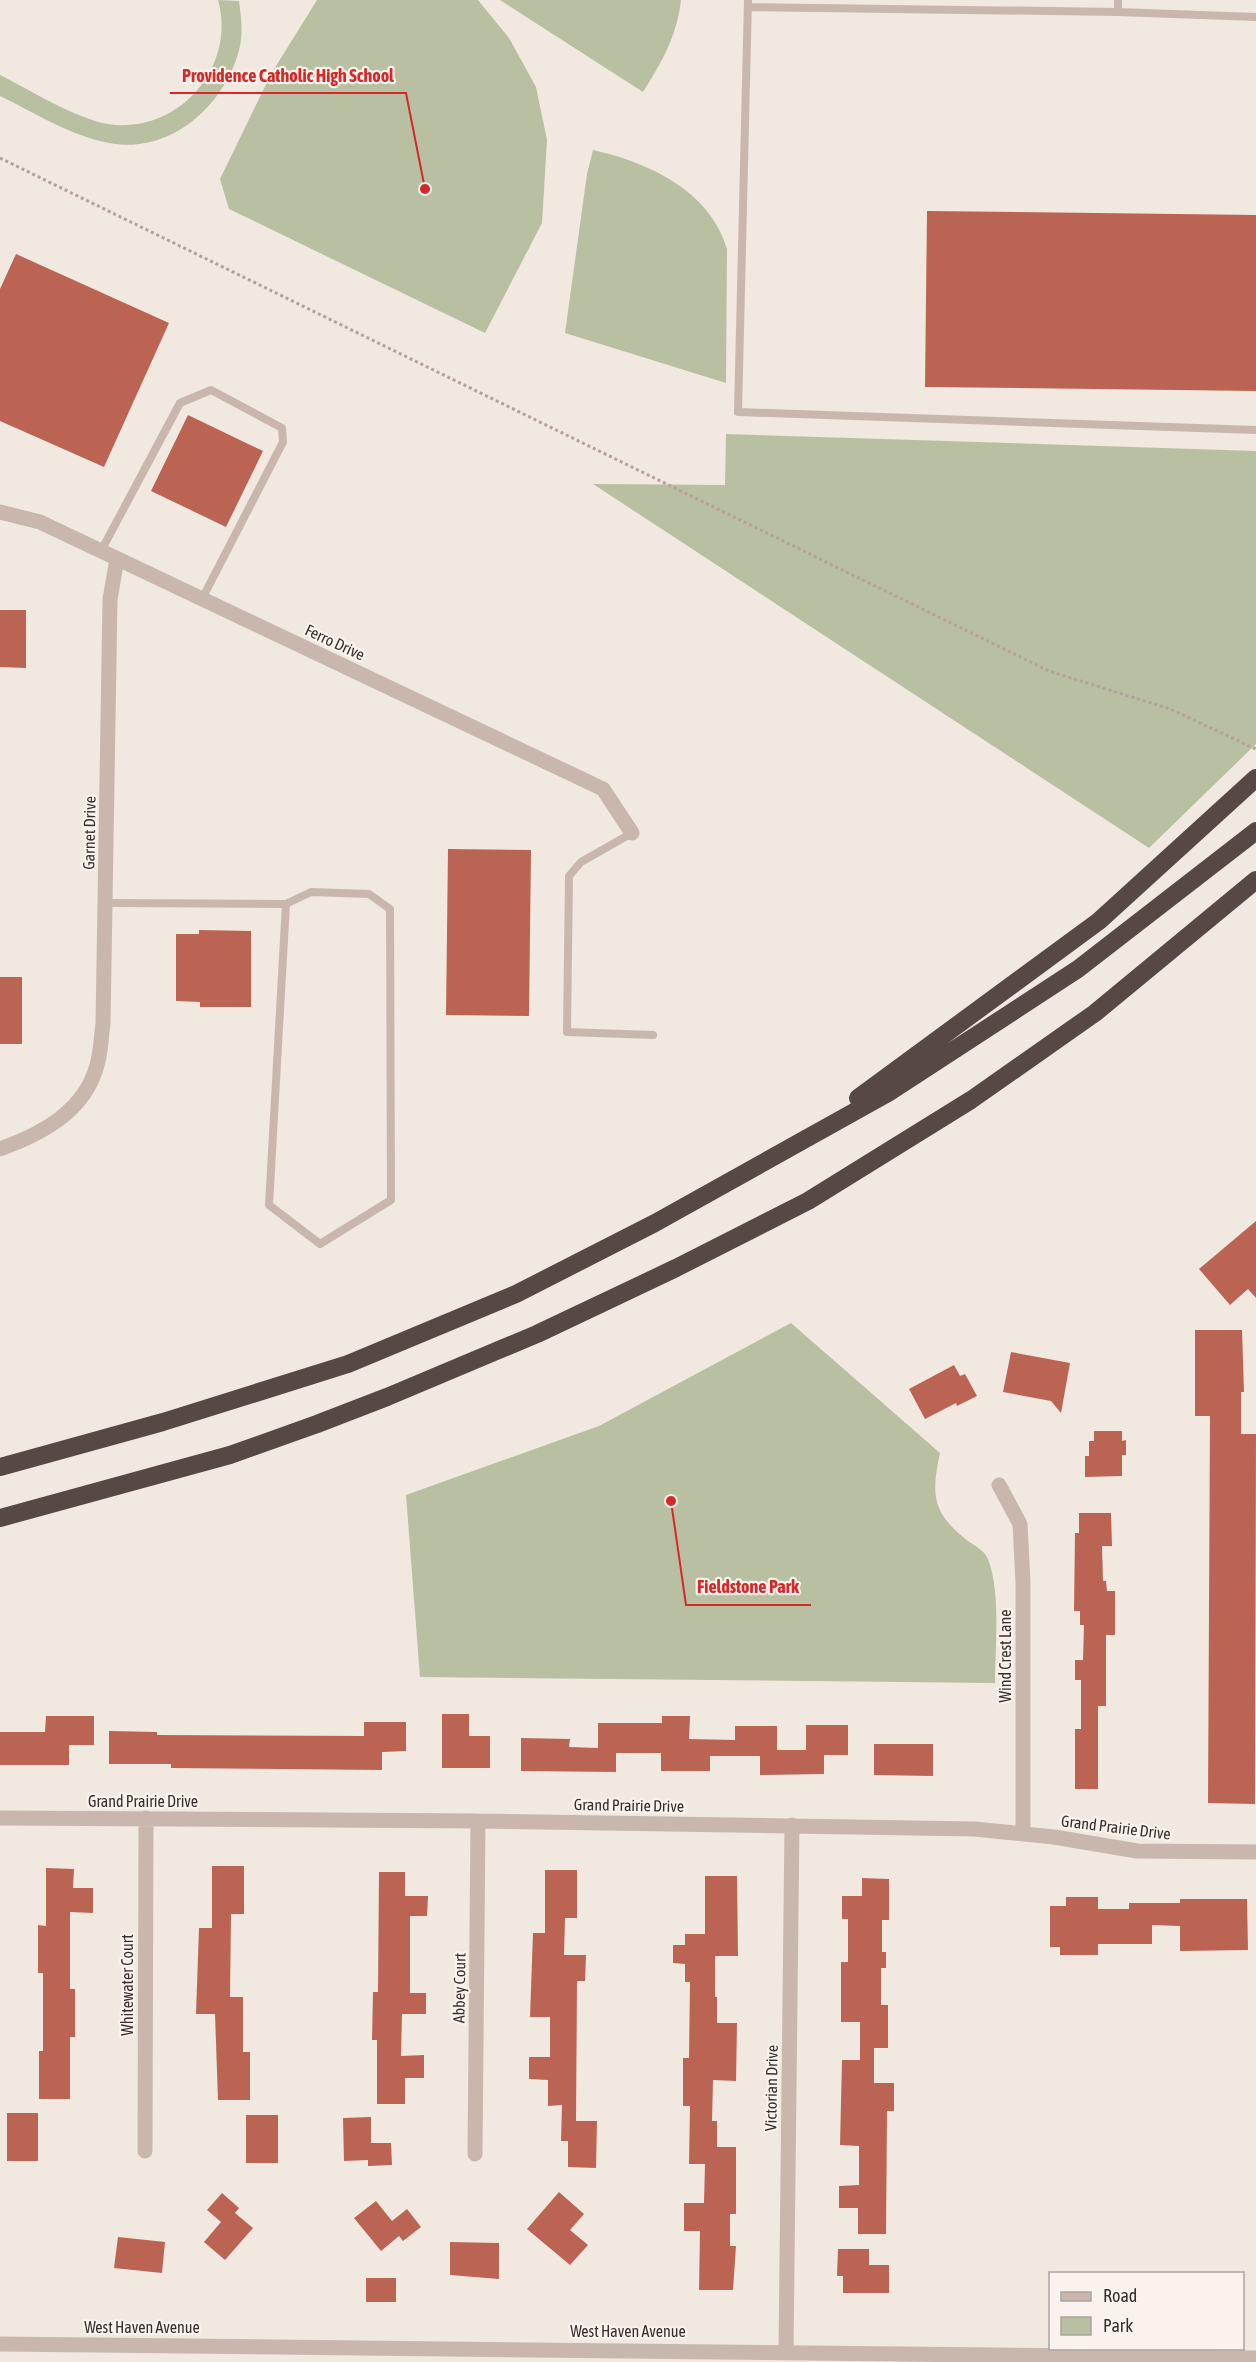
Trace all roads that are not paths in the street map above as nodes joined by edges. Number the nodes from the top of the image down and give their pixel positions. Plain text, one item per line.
1 (1118, 0) edge
2 (748, 3) edge
3 (1118, 12) junction
4 (1256, 17) edge
5 (1256, 430) edge
6 (0, 512) edge
7 (101, 551) junction
8 (117, 559) junction
9 (202, 599) junction
10 (1256, 778) edge
11 (1256, 831) edge
12 (632, 834) joint
13 (1256, 880) edge
14 (1256, 892) edge
15 (106, 903) junction
16 (286, 904) junction
17 (1211, 920) junction
18 (653, 1035) dead end
19 (793, 1146) junction
20 (0, 1149) edge
21 (0, 1467) edge
22 (999, 1485) dead end
23 (0, 1518) edge
24 (0, 1818) edge
25 (146, 1818) junction
26 (478, 1821) junction
27 (792, 1825) junction
28 (1023, 1832) junction
29 (1256, 1852) edge
30 (145, 2151) dead end
31 (475, 2154) dead end
32 (0, 2344) edge
33 (786, 2351) junction
34 (1256, 2358) edge

1 - 3 lane
2 - 3 lane
2 - 5 lane
3 - 4 lane
6 - 7 street, Ferro Drive
7 - 8 street, Ferro Drive
7 - 9 lane
8 - 9 street, Ferro Drive
8 - 15 street, Garnet Drive
9 - 12 street, Ferro Drive
10 - 19 highway
11 - 19 highway
12 - 18 lane
13 - 17 highway
14 - 17 highway
15 - 16 lane
15 - 20 street, Garnet Drive
16 - 16 lane
17 - 23 highway
19 - 21 highway
22 - 28 street, Wind Crest Lane
24 - 25 street, Grand Prairie Drive
25 - 26 street, Grand Prairie Drive
25 - 30 street, Whitewater Court
26 - 27 street, Grand Prairie Drive
26 - 31 street, Abbey Court
27 - 28 street, Grand Prairie Drive
27 - 33 street, Victorian Drive
28 - 29 street, Grand Prairie Drive
32 - 33 street, West Haven Avenue
33 - 34 street, West Haven Avenue

